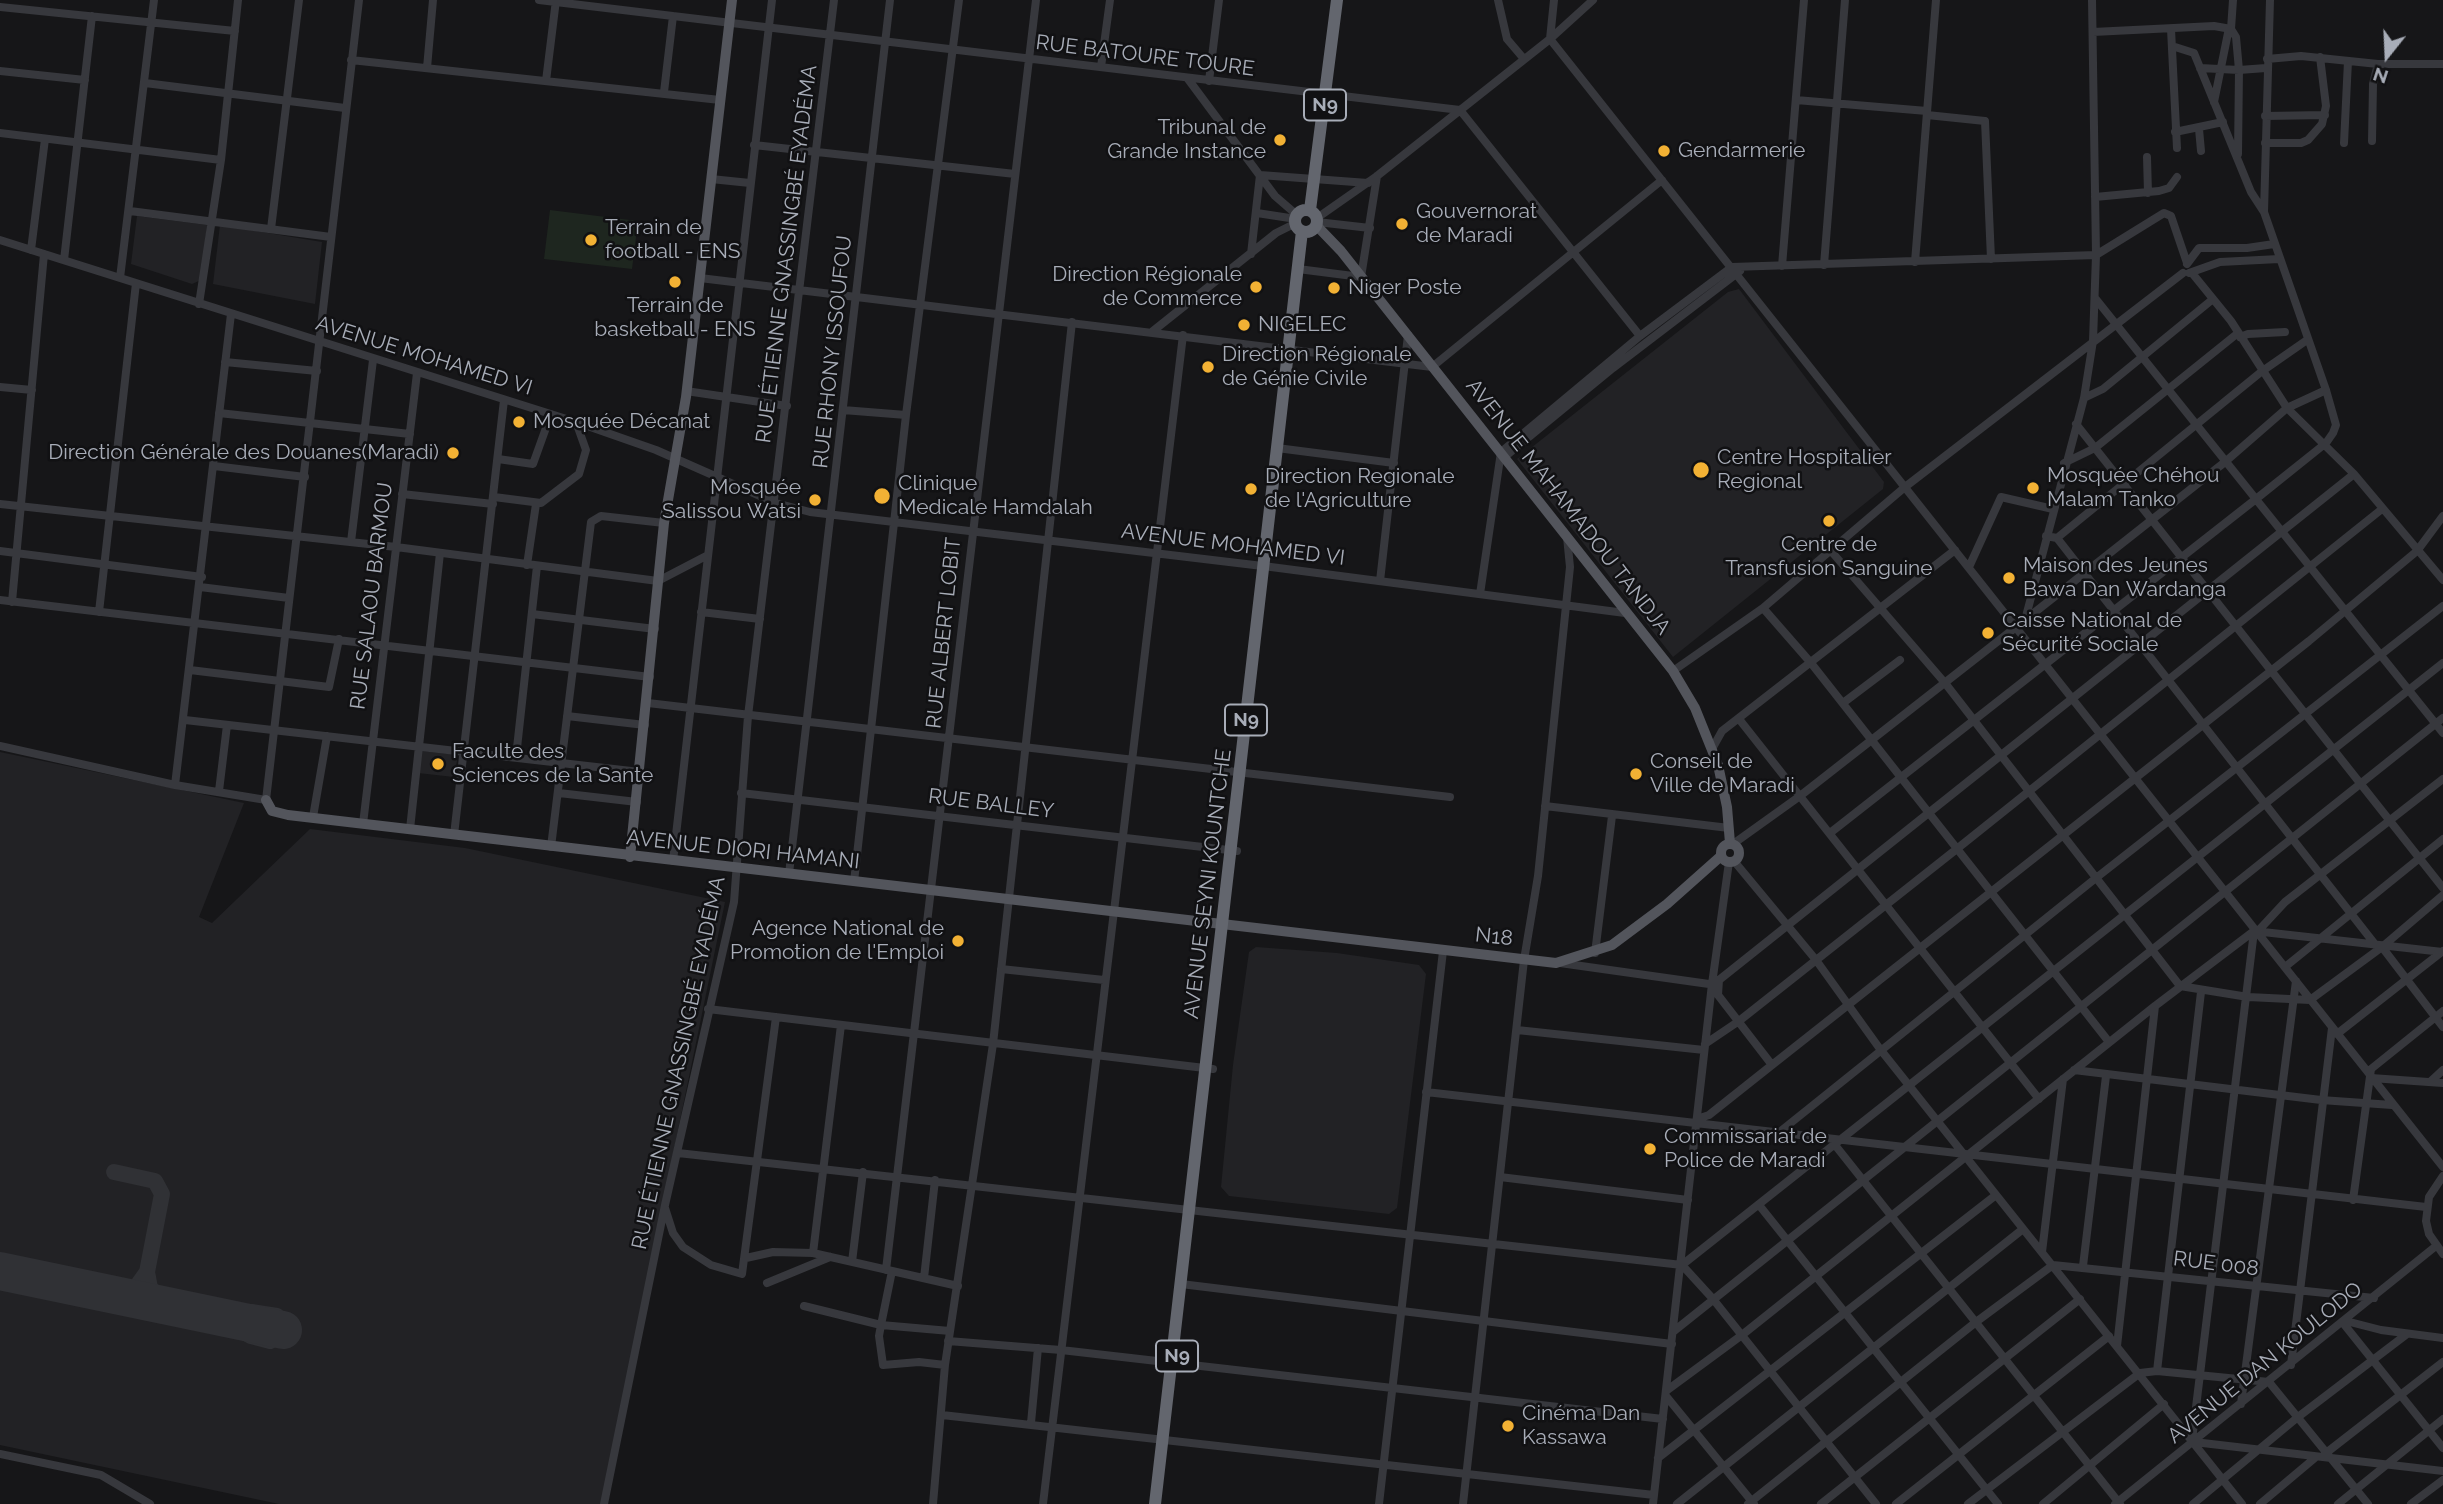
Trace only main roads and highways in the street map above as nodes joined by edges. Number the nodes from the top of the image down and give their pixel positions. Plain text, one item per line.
1 (732, 0) edge
2 (1329, 0) edge
3 (1337, 0) edge
4 (1322, 94) junction
5 (1307, 220) junction
6 (266, 800) road end
7 (1731, 844) junction
8 (630, 857) junction
9 (1728, 860) junction
10 (1226, 926) junction
11 (1165, 1438) junction
12 (1155, 1504) edge
13 (1161, 1504) edge

1 - 8 main road
2 - 4 highway, AVENUE SEYNI KOUNTCHE / N9
3 - 4 highway, AVENUE SEYNI KOUNTCHE / N9
4 - 5 highway, AVENUE SEYNI KOUNTCHE / N9
5 - 7 main road, AVENUE MAHAMADOU TANDJA
5 - 10 highway, AVENUE SEYNI KOUNTCHE / N9
6 - 8 main road, AVENUE DIORI HAMANI
7 - 9 main road, N18
7 - 9 main road, AVENUE MAHAMADOU TANDJA
8 - 10 main road, AVENUE DIORI HAMANI
9 - 10 main road, N18
10 - 11 highway, AVENUE SEYNI KOUNTCHE / N9
11 - 12 highway, N9
11 - 13 highway, N9

